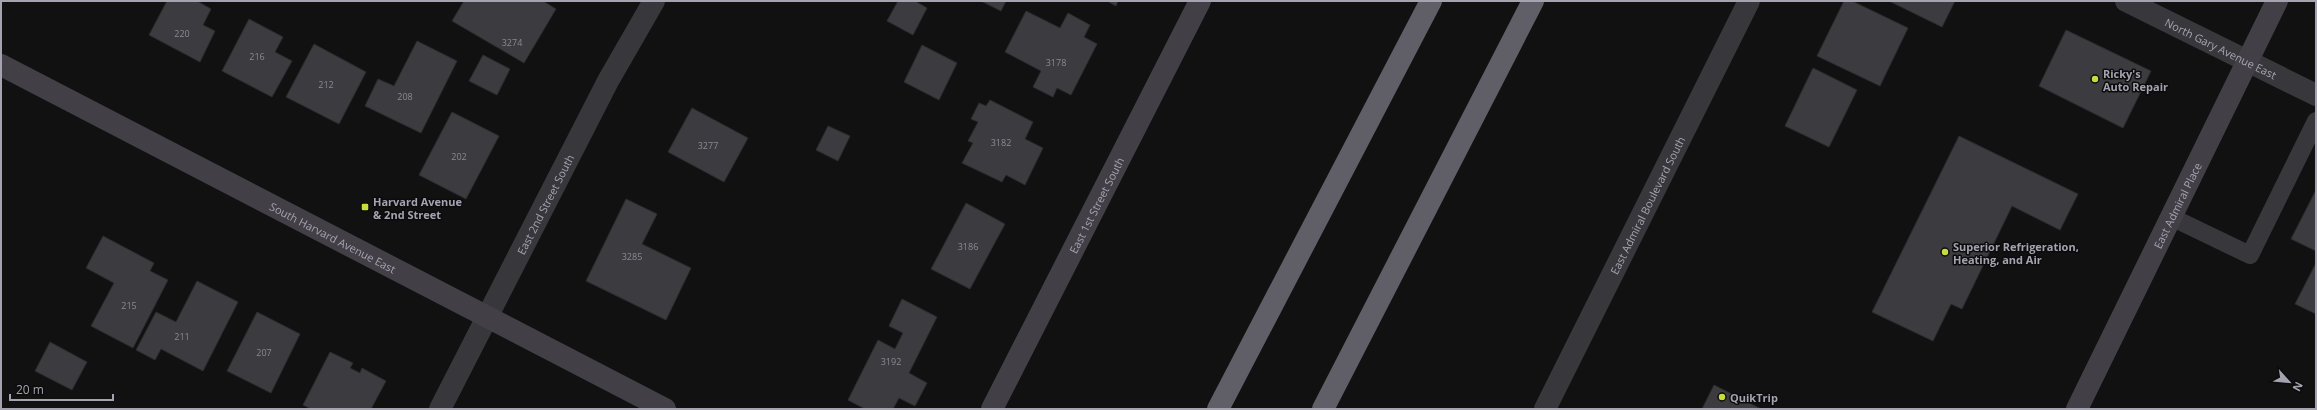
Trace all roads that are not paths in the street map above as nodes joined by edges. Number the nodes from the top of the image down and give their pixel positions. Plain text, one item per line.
1 (654, 1) edge
2 (1200, 1) edge
3 (1431, 1) edge
4 (1533, 1) edge
5 (1749, 1) edge
6 (2126, 1) edge
7 (2277, 1) edge
8 (2247, 61) junction
9 (1, 65) edge
10 (2316, 96) edge
11 (2316, 121) edge
12 (2171, 217) junction
13 (486, 316) junction
14 (440, 409) edge
15 (665, 409) edge
16 (992, 409) edge
17 (1218, 409) edge
18 (1323, 409) edge
19 (1545, 409) edge
20 (2077, 409) edge

1 - 13 street, East 2nd Street South
2 - 16 main road, East 1st Street South
3 - 17 highway
4 - 18 highway
5 - 19 street, East Admiral Boulevard South
6 - 8 street, North Gary Avenue East
7 - 8 main road, East Admiral Place
8 - 10 street, North Gary Avenue East
8 - 12 main road, East Admiral Place
9 - 13 main road, South Harvard Avenue East
11 - 12 lane
12 - 20 main road, East Admiral Place
13 - 14 street, East 2nd Street South
13 - 15 main road, South Harvard Avenue East

